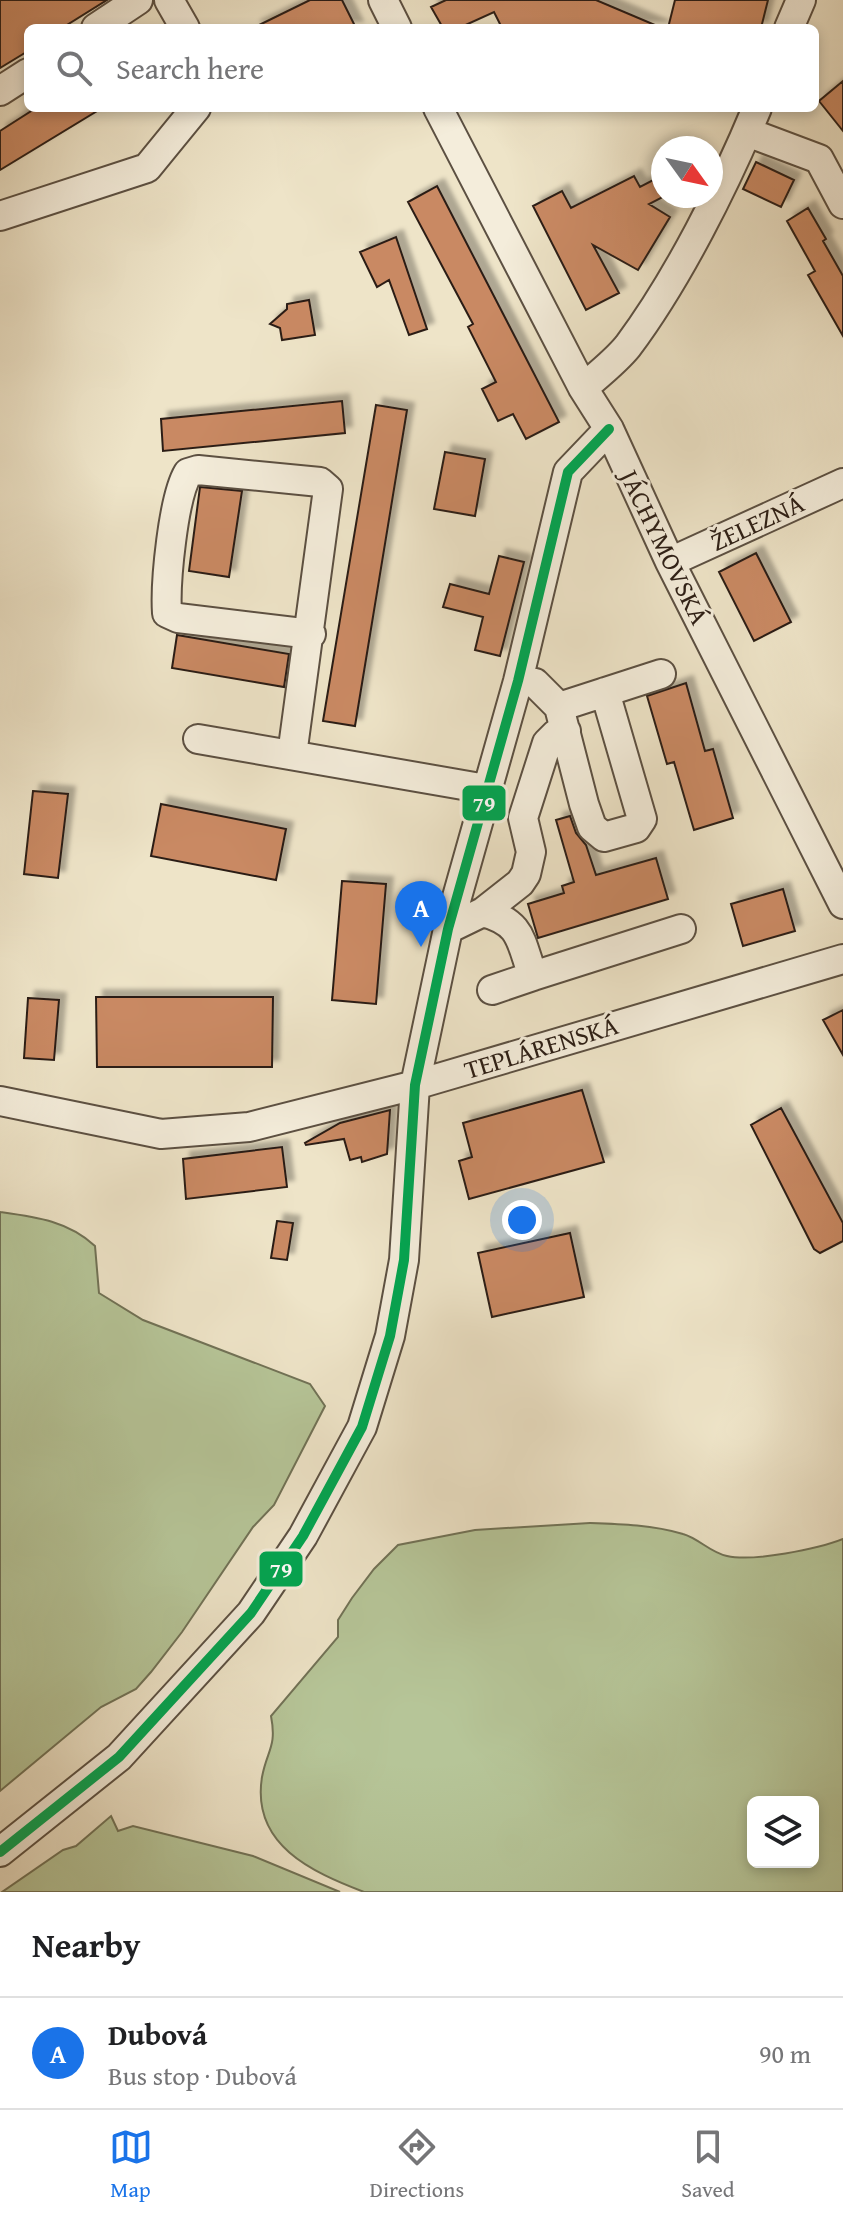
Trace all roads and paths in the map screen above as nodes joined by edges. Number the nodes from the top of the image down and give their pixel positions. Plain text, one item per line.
1 (138, 0) edge
2 (169, 0) edge
3 (383, 0) edge
4 (801, 0) edge
5 (102, 24) edge
6 (183, 24) edge
7 (395, 24) edge
8 (791, 24) edge
9 (24, 76) edge
10 (0, 91) edge
11 (193, 112) edge
12 (440, 112) edge
13 (752, 120) edge
14 (843, 204) edge
15 (0, 216) edge
16 (583, 388) junction
17 (609, 429) junction
18 (843, 483) edge
19 (670, 562) junction
20 (311, 634) junction
21 (661, 674) dead end
22 (518, 681) junction
23 (605, 692) junction
24 (562, 719) junction
25 (198, 739) dead end
26 (292, 755) junction
27 (486, 789) junction
28 (520, 883) junction
29 (843, 904) edge
30 (483, 912) junction
31 (515, 927) junction
32 (448, 929) junction
33 (681, 929) dead end
34 (843, 959) edge
35 (533, 976) junction
36 (492, 990) dead end
37 (415, 1085) junction
38 (0, 1101) edge
39 (0, 1852) edge

1 - 5 street
2 - 6 street
3 - 7 street
4 - 8 street
9 - 10 street
11 - 15 street
12 - 16 street, JÁCHYMOVSKÁ
13 - 14 street
13 - 16 street
16 - 17 street, JÁCHYMOVSKÁ
17 - 19 street, JÁCHYMOVSKÁ
17 - 22 street
18 - 19 street, ŽELEZNÁ
19 - 29 street, JÁCHYMOVSKÁ
20 - 20 street
20 - 26 street
21 - 23 street
22 - 24 street
22 - 27 street
23 - 24 street
23 - 24 street
24 - 28 street
25 - 26 street
26 - 27 street
27 - 32 street
28 - 30 street
28 - 31 street
30 - 31 street
30 - 32 street
31 - 35 street
32 - 37 street
33 - 35 street
34 - 37 street, TEPLÁRENSKÁ
35 - 36 street
37 - 38 street, TEPLÁRENSKÁ
37 - 39 street

